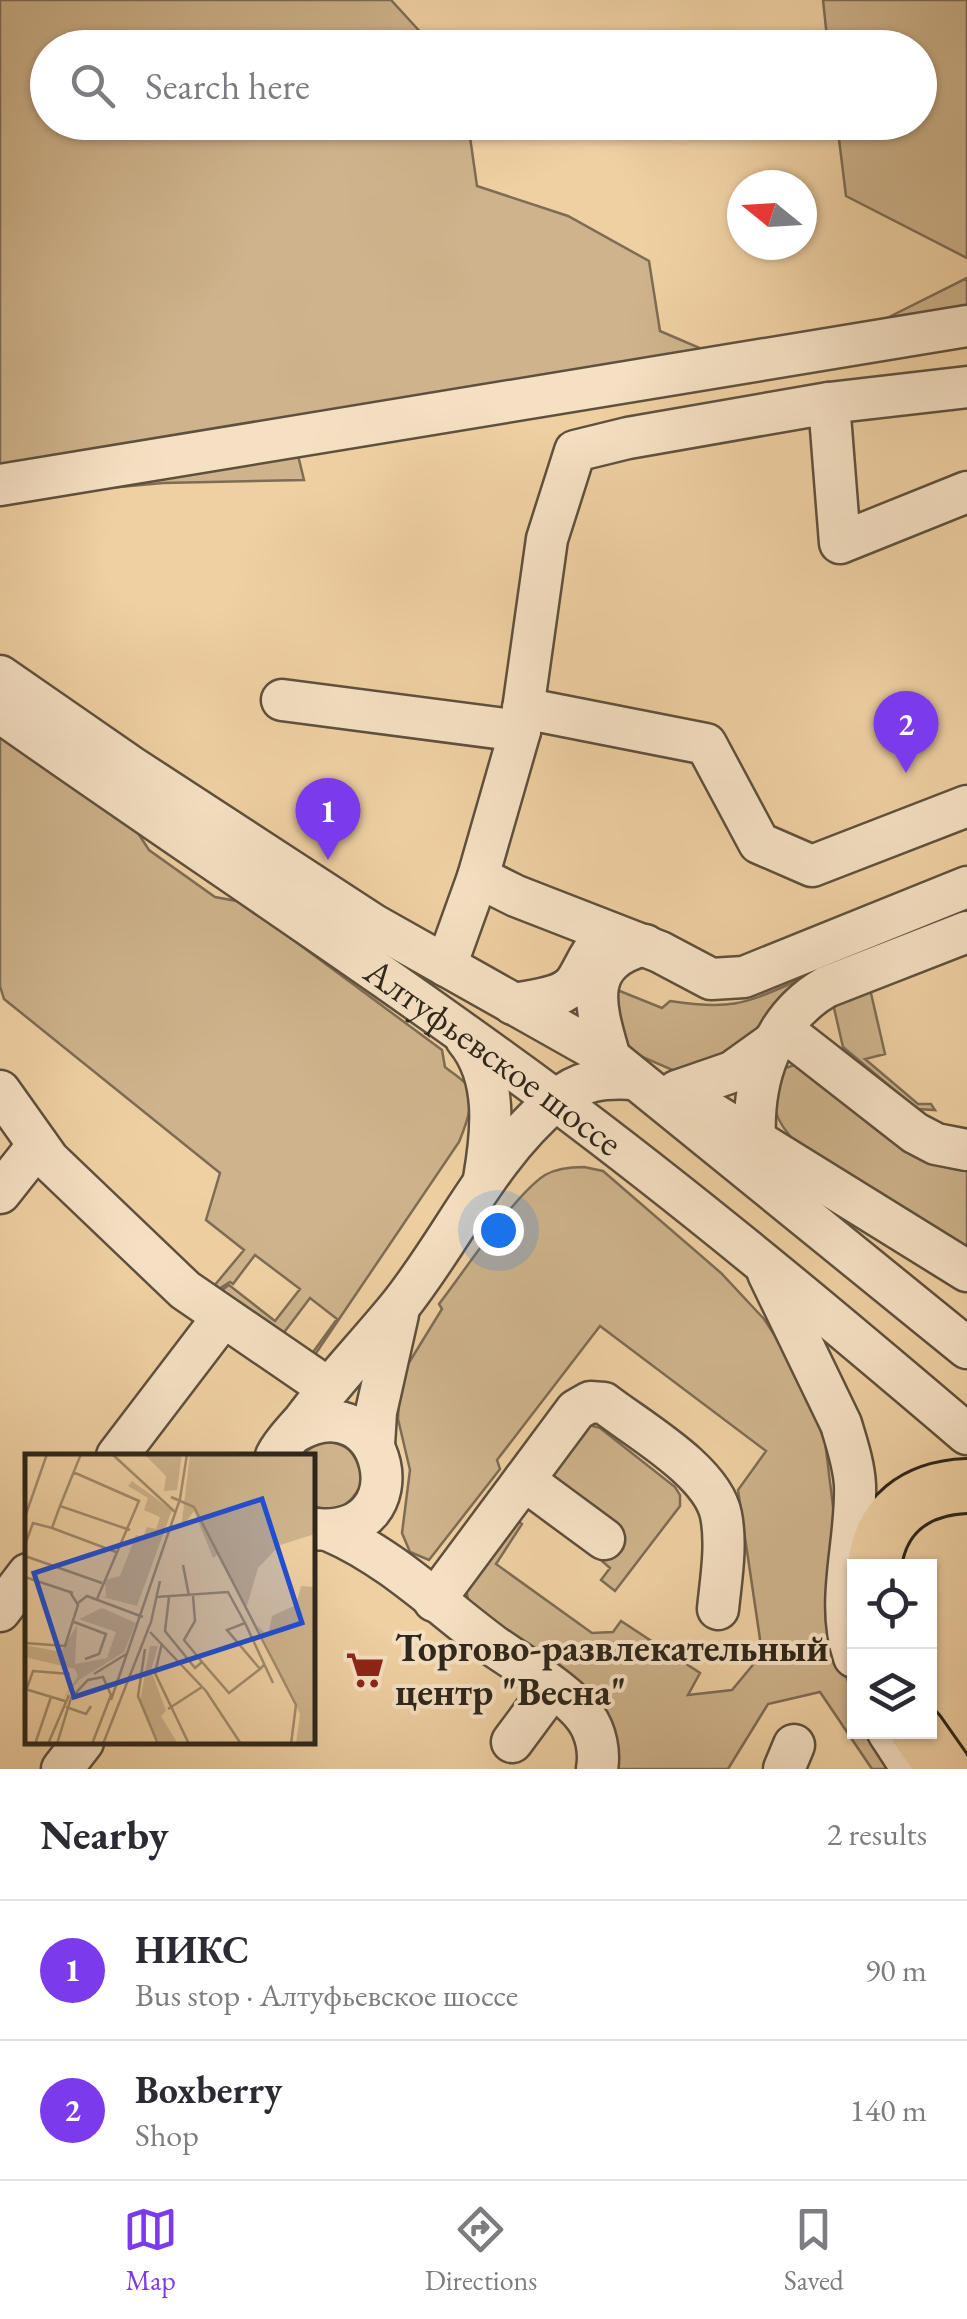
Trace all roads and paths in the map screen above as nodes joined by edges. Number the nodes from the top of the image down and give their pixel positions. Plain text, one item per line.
1 (967, 326) edge
2 (967, 386) edge
3 (829, 403) junction
4 (0, 485) edge
5 (967, 492) edge
6 (0, 676) edge
7 (282, 700) dead end
8 (0, 712) edge
9 (521, 719) junction
10 (967, 806) edge
11 (478, 878) junction
12 (967, 886) edge
13 (967, 932) edge
14 (630, 940) junction
15 (446, 966) junction
16 (514, 1004) junction
17 (457, 1029) junction
18 (777, 1037) junction
19 (622, 1068) junction
20 (677, 1091) junction
21 (0, 1092) edge
22 (556, 1100) junction
23 (755, 1140) junction
24 (38, 1144) junction
25 (967, 1150) edge
26 (484, 1179) junction
27 (0, 1193) edge
28 (762, 1260) junction
29 (967, 1272) edge
30 (400, 1305) junction
31 (223, 1317) junction
32 (967, 1348) edge
33 (328, 1388) junction
34 (967, 1434) edge
35 (286, 1444) edge
36 (374, 1445) junction
37 (119, 1454) edge
38 (524, 1480) junction
39 (967, 1486) edge
40 (379, 1497) junction
41 (318, 1529) edge
42 (604, 1539) dead end
43 (875, 1559) edge
44 (388, 1564) junction
45 (25, 1578) edge
46 (434, 1601) junction
47 (0, 1610) edge
48 (718, 1610) dead end
49 (851, 1649) edge
50 (552, 1688) junction
51 (893, 1739) edge
52 (923, 1739) edge
53 (512, 1742) dead end
54 (81, 1744) edge
55 (62, 1769) edge
56 (597, 1769) edge
57 (912, 1769) edge
58 (944, 1769) edge

1 - 4 street
2 - 3 street
3 - 5 street
3 - 9 street
6 - 15 street, Алтуфьевское шоссе
7 - 9 street
8 - 17 street, Алтуфьевское шоссе
9 - 10 street
9 - 11 street
11 - 14 street
11 - 15 street
12 - 14 street
13 - 18 street
14 - 16 street
14 - 19 street
15 - 16 street, Алтуфьевское шоссе
16 - 19 street, Алтуфьевское шоссе
17 - 22 street, Алтуфьевское шоссе
17 - 26 street
18 - 20 street
18 - 23 street
18 - 25 street
19 - 20 street
19 - 22 street
19 - 32 street, Алтуфьевское шоссе
20 - 23 street
21 - 24 street
22 - 26 street
22 - 28 street, Алтуфьевское шоссе
23 - 29 street
24 - 27 street
24 - 31 street
26 - 30 street
28 - 34 street, Алтуфьевское шоссе
28 - 49 street
30 - 33 street
30 - 36 street
31 - 33 street
31 - 37 street
33 - 35 street
35 - 36 street
36 - 40 street
38 - 42 street
38 - 46 street
38 - 48 street
39 - 43 main road
40 - 41 street
40 - 44 street
41 - 44 street
44 - 46 street
45 - 47 street
46 - 50 street
50 - 53 street
50 - 56 street
51 - 57 street
52 - 58 main road
54 - 55 street

